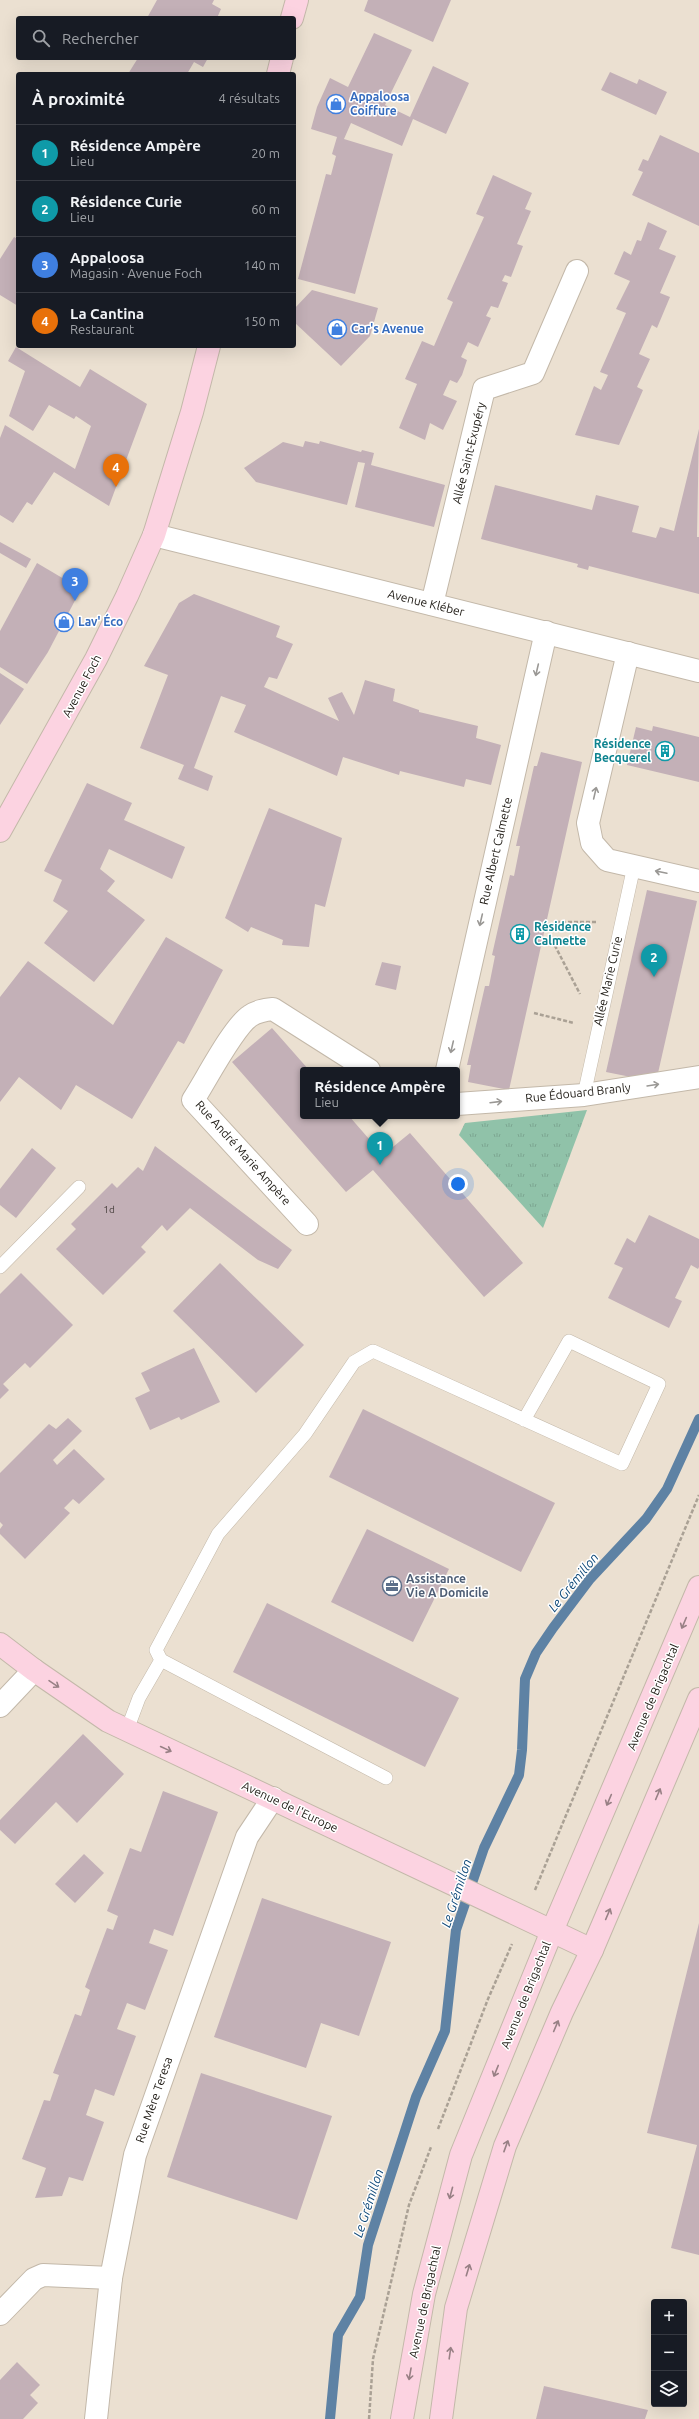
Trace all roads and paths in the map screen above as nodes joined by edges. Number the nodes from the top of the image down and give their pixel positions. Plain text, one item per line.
1 (297, 0) edge
2 (293, 16) edge
3 (282, 60) edge
4 (278, 72) edge
5 (577, 271) dead end
6 (208, 348) edge
7 (154, 535) junction
8 (432, 604) junction
9 (546, 632) junction
10 (628, 653) junction
11 (699, 671) edge
12 (0, 831) edge
13 (634, 866) junction
14 (699, 881) edge
15 (556, 922) dead end
16 (621, 922) junction
17 (552, 940) dead end
18 (534, 1013) dead end
19 (597, 1029) junction
20 (364, 1067) edge
21 (448, 1067) edge
22 (699, 1078) edge
23 (584, 1095) junction
24 (460, 1104) edge
25 (79, 1187) dead end
26 (307, 1224) dead end
27 (0, 1267) edge
28 (524, 1420) junction
29 (699, 1495) edge
30 (699, 1587) edge
31 (0, 1644) edge
32 (160, 1660) junction
33 (34, 1670) junction
34 (699, 1698) edge
35 (0, 1706) edge
36 (127, 1730) junction
37 (386, 1778) dead end
38 (273, 1798) junction
39 (515, 1912) junction
40 (552, 1931) junction
41 (592, 1950) junction
42 (488, 1999) dead end
43 (111, 2278) junction
44 (0, 2314) edge
45 (96, 2419) edge
46 (402, 2419) edge
47 (441, 2419) edge

1 - 2 main road
3 - 4 main road
5 - 8 street, Allée Saint-Exupéry
6 - 7 main road, Avenue Foch
7 - 8 street, Avenue Kléber
7 - 12 main road, Avenue Foch
8 - 9 street, Avenue Kléber
9 - 10 street, Avenue Kléber
9 -> 21 street, Rue Albert Calmette
10 - 11 street, Avenue Kléber
13 -> 10 street
14 -> 13 street
13 - 16 lane, Allée Marie Curie
15 - 16 path
16 - 19 lane, Allée Marie Curie
17 - 19 path
18 - 19 path
19 - 23 lane, Allée Marie Curie
20 - 26 street, Rue André Marie Ampère
23 -> 22 street, Rue Édouard Branly
24 -> 23 street, Rue Édouard Branly
25 - 27 lane
28 - 28 lane
28 - 32 lane
29 - 39 path
30 -> 40 main road, Avenue de Brigachtal
31 - 33 main road, Avenue de l'Europe
32 - 36 lane
32 - 37 lane
33 - 35 street
33 -> 36 main road, Avenue de l'Europe
41 -> 34 main road
36 -> 38 main road, Avenue de l'Europe
38 - 39 main road, Avenue de l'Europe
38 - 43 street, Rue Mère Teresa
39 - 40 main road, Avenue de l'Europe
39 - 42 path
40 - 41 main road, Avenue de l'Europe
40 -> 46 main road, Avenue de Brigachtal
47 -> 41 main road
43 - 44 street
43 - 45 street, Rue Mère Teresa

